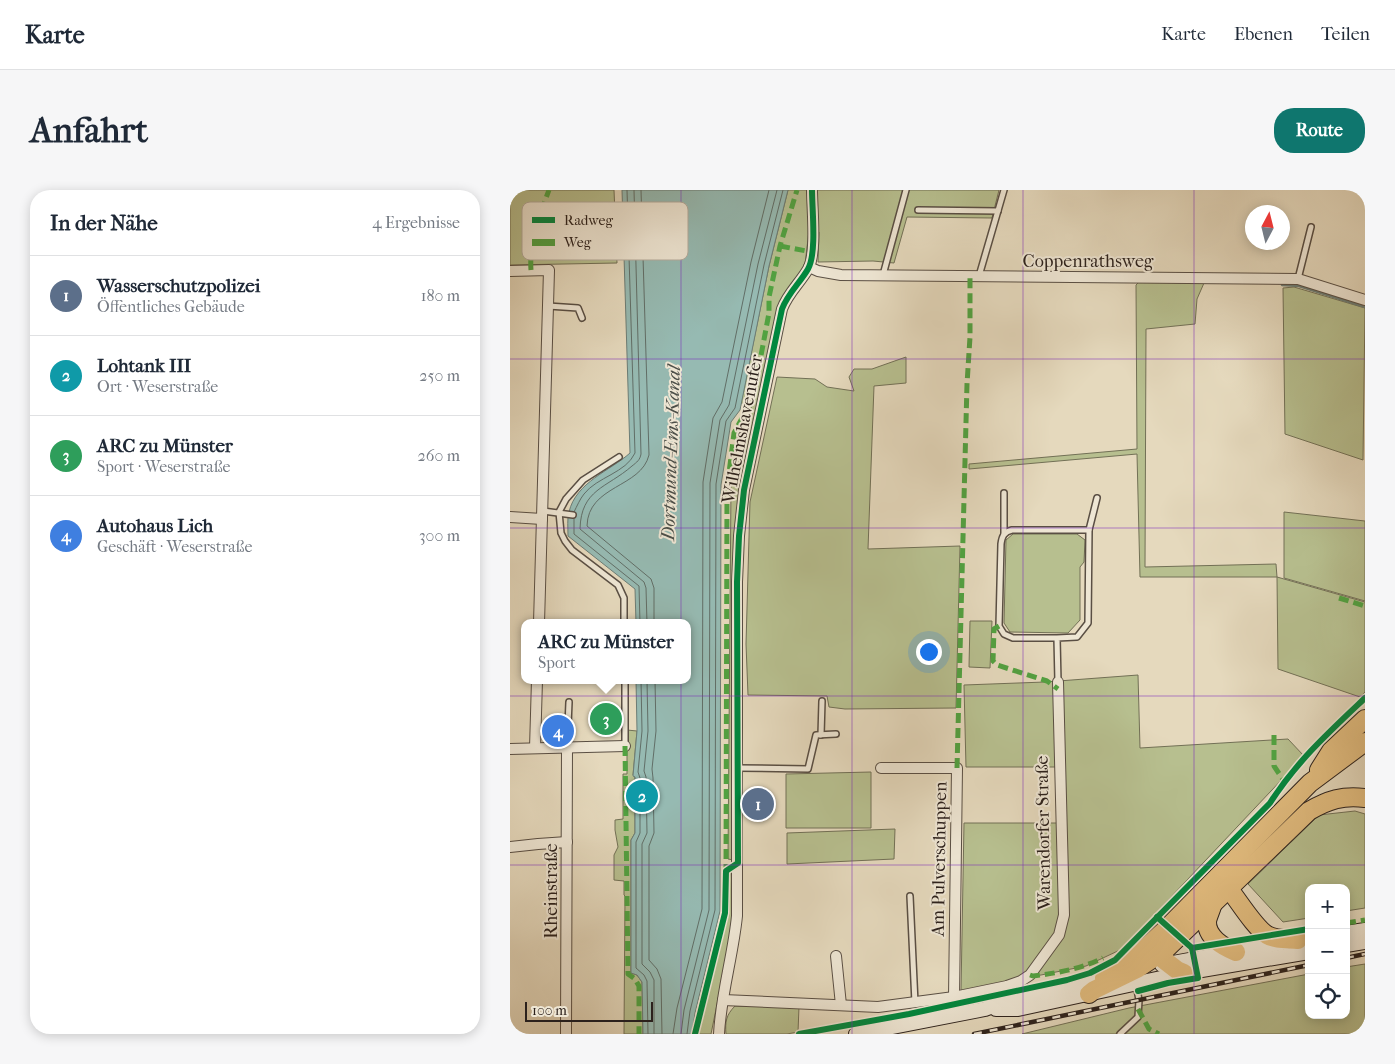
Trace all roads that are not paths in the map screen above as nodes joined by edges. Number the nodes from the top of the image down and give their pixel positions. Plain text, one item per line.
1 (812, 190) edge
2 (906, 190) edge
3 (1004, 190) edge
4 (918, 210) dead end
5 (998, 211) junction
6 (1311, 227) dead end
7 (809, 267) junction
8 (510, 271) edge
9 (883, 275) junction
10 (979, 277) junction
11 (1298, 279) junction
12 (1365, 300) edge
13 (548, 306) junction
14 (582, 318) dead end
15 (619, 457) dead end
16 (1004, 493) dead end
17 (1097, 498) dead end
18 (559, 512) junction
19 (542, 515) junction
20 (573, 515) dead end
21 (510, 517) edge
22 (1089, 530) junction
23 (1004, 534) junction
24 (539, 619) edge
25 (624, 619) edge
26 (1057, 638) junction
27 (1058, 682) joint
28 (537, 684) edge
29 (625, 684) edge
30 (822, 700) dead end
31 (569, 702) dead end
32 (1365, 719) edge
33 (836, 734) dead end
34 (820, 735) junction
35 (1365, 742) edge
36 (625, 746) joint
37 (510, 748) edge
38 (534, 748) junction
39 (567, 748) junction
40 (738, 768) junction
41 (882, 768) dead end
42 (1310, 783) junction
43 (1365, 798) edge
44 (568, 842) junction
45 (510, 847) edge
46 (1208, 886) junction
47 (1230, 888) junction
48 (910, 896) dead end
49 (1212, 906) junction
50 (1365, 930) edge
51 (1164, 931) junction
52 (1350, 932) edge
53 (1365, 942) edge
54 (1305, 943) edge
55 (1350, 944) edge
56 (1236, 952) junction
57 (836, 956) dead end
58 (1166, 957) junction
59 (1184, 973) junction
60 (1136, 977) junction
61 (1104, 978) junction
62 (1089, 994) joint
63 (954, 997) junction
64 (723, 1000) junction
65 (915, 1003) junction
66 (841, 1005) junction
67 (985, 1009) junction
68 (566, 1034) edge
69 (720, 1034) edge
70 (856, 1034) edge
71 (1120, 1034) edge

1 - 7 street
2 - 9 lane
3 - 5 lane
4 - 5 lane
5 - 10 lane
6 - 11 lane
7 - 9 street, Coppenrathsweg
7 - 40 street, Wilhelmshavenufer
8 - 13 street
9 - 10 street, Coppenrathsweg
10 - 11 street, Coppenrathsweg
11 - 12 street, Coppenrathsweg
13 - 14 lane
13 - 19 street
15 - 18 lane
16 - 23 lane
17 - 22 lane
18 - 19 lane
18 - 20 lane
18 - 25 lane
19 - 21 street
19 - 24 street
22 - 23 lane
22 - 26 lane
23 - 26 lane
26 - 27 lane
27 - 63 street, Warendorfer Straße
28 - 38 street
29 - 36 lane
30 - 34 lane
31 - 39 lane
32 - 42 highway
33 - 34 lane
34 - 40 lane
35 - 42 highway
36 - 39 street
37 - 38 street
38 - 39 street
39 - 44 street, Rheinstraße
40 - 64 street, Wilhelmshavenufer
41 - 63 street, Am Pulverschuppen
42 - 46 highway
43 - 47 highway
44 - 45 street
44 - 68 street, Rheinstraße
46 - 47 highway
46 - 51 highway
47 - 49 highway
47 - 54 highway
48 - 65 lane
49 - 56 highway
49 - 58 highway
50 - 52 main road
51 - 58 highway
51 - 61 highway
53 - 55 main road
54 - 56 main road
54 - 59 main road
56 - 58 main road
57 - 66 street
58 - 59 highway
58 - 60 highway
59 - 60 main road
60 - 61 main road
60 - 62 highway
60 - 71 lane
61 - 67 main road
62 - 67 main road
63 - 65 street, Warendorfer Straße
64 - 66 street, Warendorfer Straße
64 - 69 street, Wilhelmshavenufer
65 - 66 street, Warendorfer Straße
67 - 70 main road

